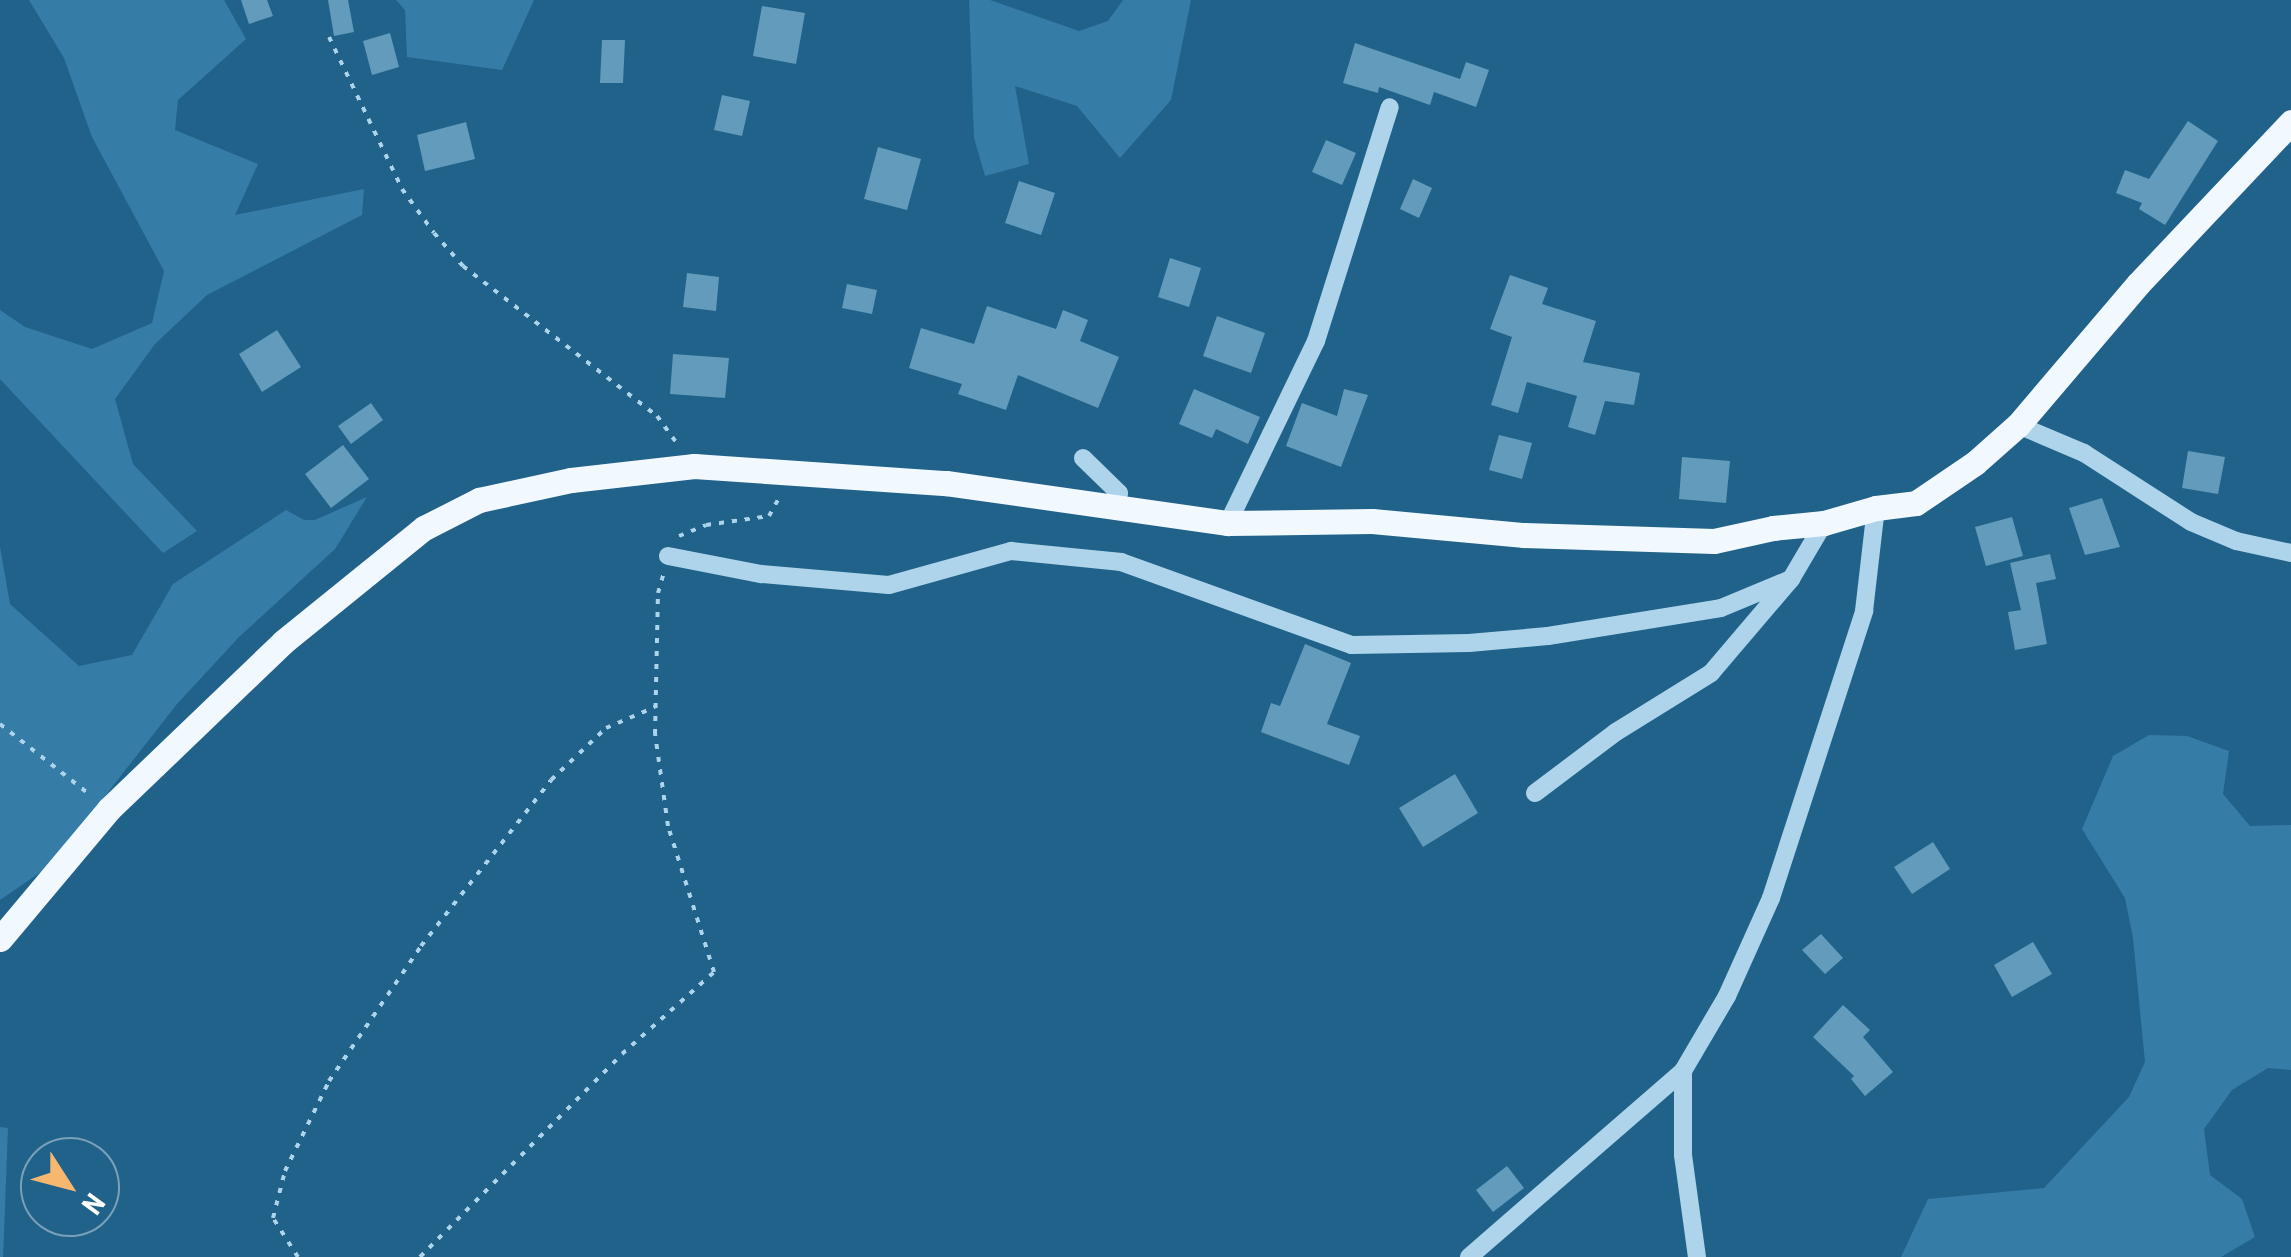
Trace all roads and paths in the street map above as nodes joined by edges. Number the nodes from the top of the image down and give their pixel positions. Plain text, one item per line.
1 (328, 37) dead end
2 (1390, 107) dead end
3 (2291, 122) edge
4 (2018, 425) junction
5 (1083, 458) dead end
6 (694, 466) junction
7 (796, 471) junction
8 (1116, 508) junction
9 (1876, 508) junction
10 (1228, 523) junction
11 (1824, 524) junction
12 (2291, 553) edge
13 (668, 556) junction
14 (1791, 579) junction
15 (655, 708) junction
16 (0, 724) edge
17 (1534, 794) dead end
18 (108, 809) junction
19 (0, 939) edge
20 (1683, 1071) junction
21 (298, 1257) edge
22 (420, 1257) edge
23 (1469, 1257) edge
24 (1697, 1257) edge

1 - 6 path
2 - 10 street
3 - 4 main road
4 - 9 main road
4 - 12 street
5 - 8 street
6 - 7 main road
6 - 18 main road
7 - 8 main road
7 - 13 path
8 - 10 main road
9 - 11 main road
9 - 20 street
10 - 11 main road
11 - 14 street
13 - 14 street
13 - 15 path
14 - 17 street
15 - 21 path
15 - 22 path
16 - 18 path
18 - 19 main road
20 - 23 street
20 - 24 street

